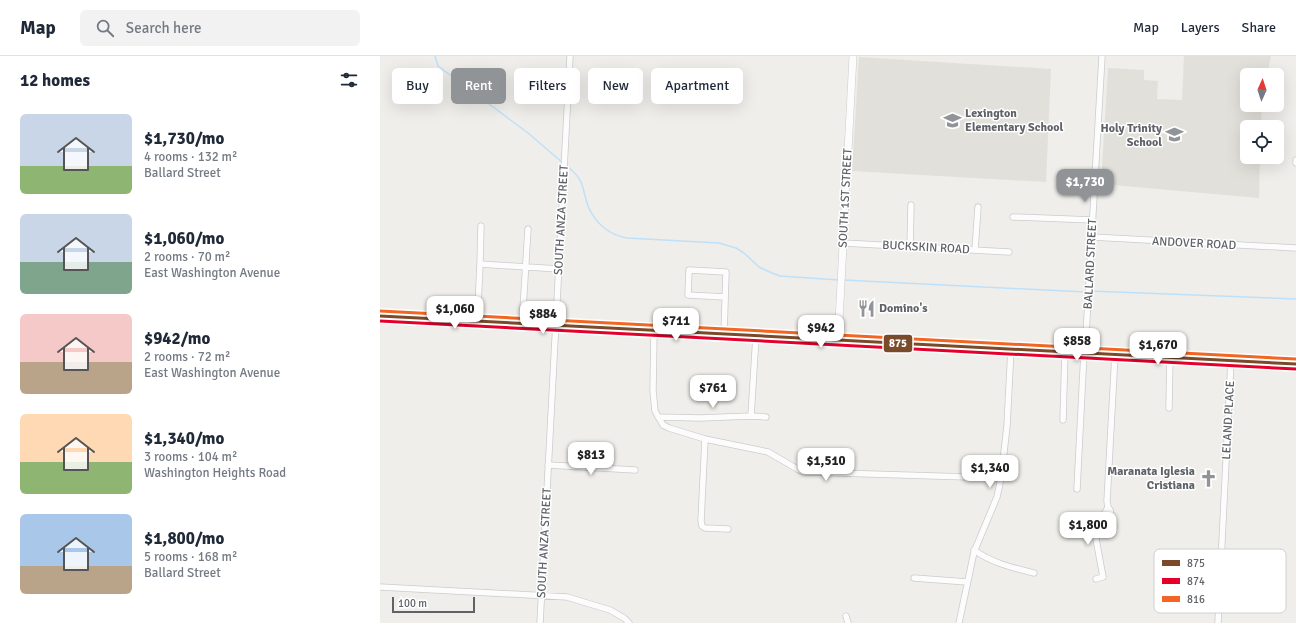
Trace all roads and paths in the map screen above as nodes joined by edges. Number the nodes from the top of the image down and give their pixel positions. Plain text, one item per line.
1 (570, 56) edge
2 (853, 56) edge
3 (1102, 56) edge
4 (1296, 160) edge
5 (1296, 163) edge
6 (911, 205) dead end
7 (978, 207) dead end
8 (1013, 217) dead end
9 (1092, 220) junction
10 (481, 226) dead end
11 (528, 229) dead end
12 (1092, 237) junction
13 (843, 243) junction
14 (910, 247) junction
15 (1296, 248) edge
16 (975, 250) junction
17 (1008, 252) dead end
18 (480, 264) junction
19 (526, 266) junction
20 (558, 269) junction
21 (725, 297) junction
22 (478, 307) dead end
23 (523, 309) dead end
24 (380, 316) edge
25 (556, 325) junction
26 (654, 331) junction
27 (724, 334) junction
28 (756, 336) junction
29 (838, 340) junction
30 (1011, 349) junction
31 (1065, 352) junction
32 (1084, 352) junction
33 (1115, 354) junction
34 (1170, 357) junction
35 (1231, 360) junction
36 (1296, 364) edge
37 (1168, 408) dead end
38 (751, 416) junction
39 (658, 417) junction
40 (766, 417) dead end
41 (1063, 420) dead end
42 (705, 439) junction
43 (548, 464) junction
44 (635, 470) dead end
45 (1001, 478) junction
46 (1077, 488) dead end
47 (1108, 504) junction
48 (1114, 527) dead end
49 (728, 529) dead end
50 (1222, 549) edge
51 (974, 550) junction
52 (1034, 573) dead end
53 (914, 578) dead end
54 (1096, 579) dead end
55 (967, 582) junction
56 (380, 586) edge
57 (542, 594) junction
58 (1218, 613) edge
59 (846, 616) dead end
60 (540, 623) edge
61 (629, 623) edge
62 (848, 623) edge
63 (959, 623) edge
64 (1218, 623) edge

1 - 20 street, SOUTH ANZA STREET
2 - 13 street, SOUTH 1ST STREET
3 - 9 street, BALLARD STREET
4 - 5 street
6 - 14 street
7 - 16 street
8 - 9 street
9 - 12 street, BALLARD STREET
10 - 18 street
11 - 19 street
12 - 15 street, ANDOVER ROAD
12 - 32 street, BALLARD STREET
13 - 14 street, BUCKSKIN ROAD
13 - 29 street, SOUTH 1ST STREET
14 - 16 street, BUCKSKIN ROAD
16 - 17 street, BUCKSKIN ROAD
18 - 19 street
18 - 22 street
19 - 20 street
19 - 23 street
20 - 25 street, SOUTH ANZA STREET
21 - 21 street
21 - 27 street
24 - 25 main road
25 - 26 main road
25 - 43 street, SOUTH ANZA STREET
26 - 27 main road
26 - 39 street
27 - 28 main road
28 - 29 main road
28 - 38 street
29 - 30 main road
30 - 31 main road
30 - 45 street
31 - 32 main road
31 - 41 street
32 - 33 main road
32 - 46 street, BALLARD STREET
33 - 34 main road
33 - 47 street
34 - 35 main road
34 - 37 street
35 - 36 main road
35 - 50 street, LELAND PLACE
38 - 39 street
38 - 40 street
39 - 42 street
42 - 45 street
42 - 49 street
43 - 44 street
43 - 57 street, SOUTH ANZA STREET
45 - 51 street
47 - 48 street
47 - 54 street
51 - 52 street
51 - 55 street
53 - 55 street
55 - 63 street
56 - 57 street
57 - 60 street, SOUTH ANZA STREET
57 - 61 street
58 - 64 street, LELAND PLACE
59 - 62 street

